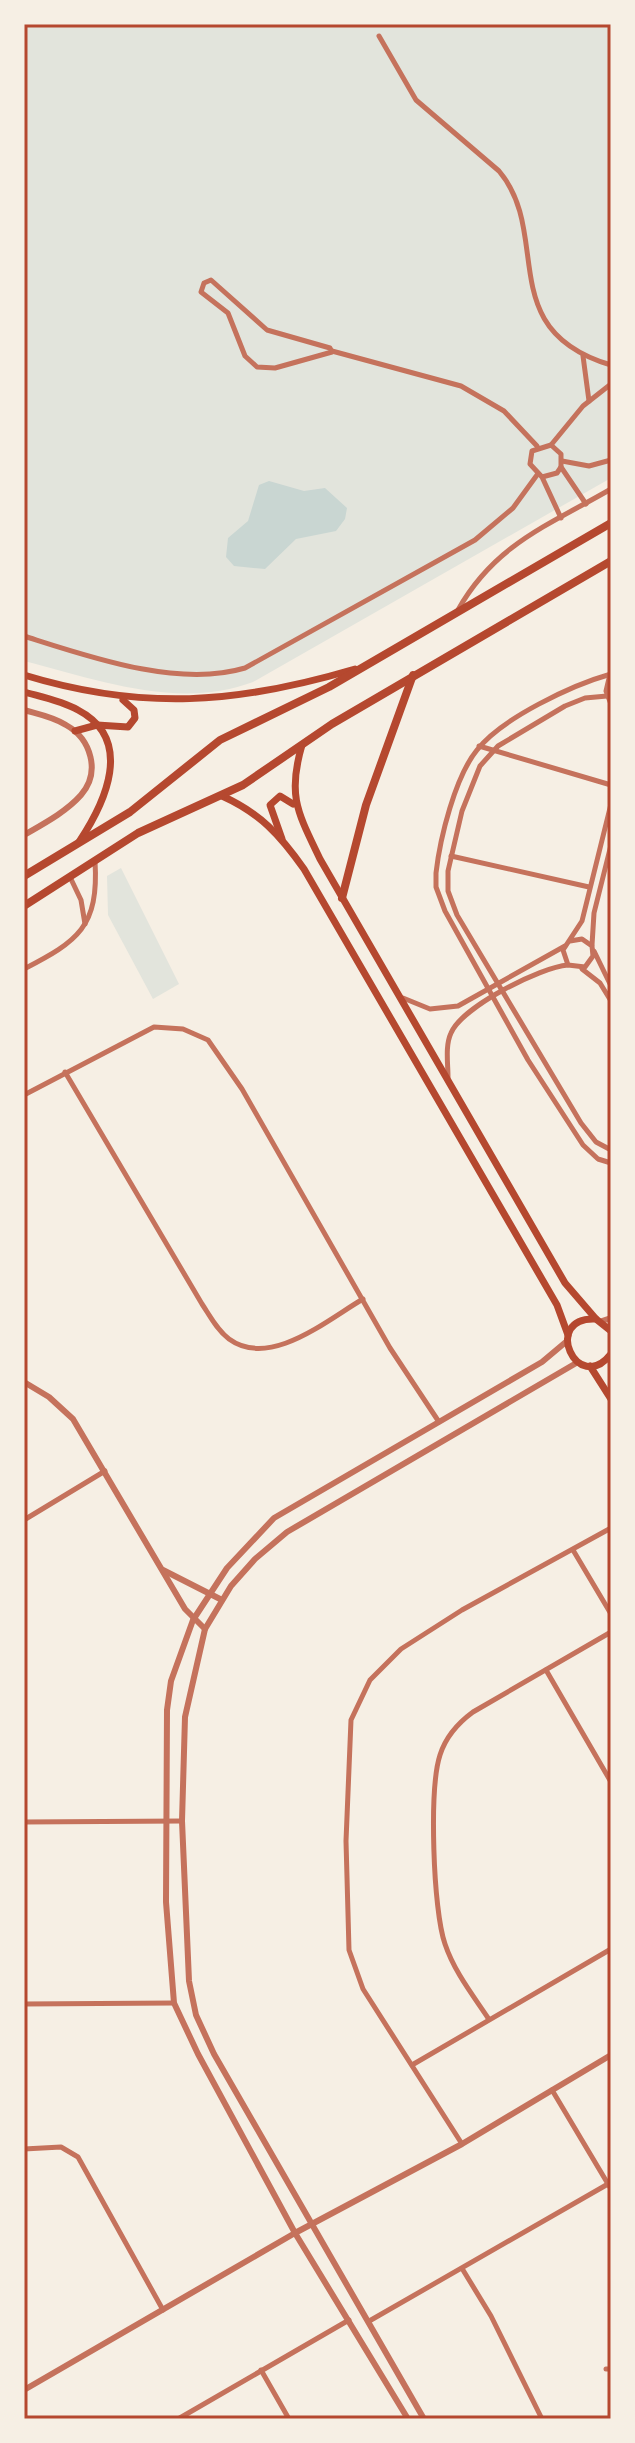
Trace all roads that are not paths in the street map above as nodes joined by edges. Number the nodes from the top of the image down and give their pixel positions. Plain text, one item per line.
1 (379, 36) dead end
2 (332, 351) junction
3 (583, 356) junction
4 (611, 365) edge
5 (611, 384) edge
6 (589, 401) junction
7 (551, 445) junction
8 (537, 446) junction
9 (611, 460) edge
10 (562, 464) junction
11 (540, 476) junction
12 (611, 489) edge
13 (586, 504) junction
14 (561, 518) junction
15 (611, 523) edge
16 (611, 561) edge
17 (457, 612) junction
18 (24, 636) edge
19 (364, 666) junction
20 (611, 674) edge
21 (24, 675) edge
22 (413, 675) junction
23 (24, 692) edge
24 (607, 696) junction
25 (121, 698) junction
26 (611, 704) edge
27 (24, 710) edge
28 (97, 725) junction
29 (75, 731) junction
30 (302, 745) junction
31 (479, 746) junction
32 (491, 752) junction
33 (611, 785) edge
34 (222, 796) junction
35 (611, 804) edge
36 (294, 805) junction
37 (24, 835) edge
38 (282, 840) junction
39 (77, 845) junction
40 (611, 845) edge
41 (451, 856) junction
42 (95, 860) junction
43 (24, 876) edge
44 (69, 876) junction
45 (589, 887) junction
46 (342, 898) junction
47 (24, 906) edge
48 (85, 926) junction
49 (568, 943) junction
50 (592, 949) junction
51 (568, 965) junction
52 (24, 969) edge
53 (581, 969) junction
54 (500, 982) junction
55 (611, 986) edge
56 (487, 989) junction
57 (505, 991) junction
58 (403, 998) junction
59 (492, 999) junction
60 (611, 1001) edge
61 (65, 1072) junction
62 (448, 1077) junction
63 (24, 1095) edge
64 (611, 1150) edge
65 (611, 1163) edge
66 (363, 1299) junction
67 (611, 1318) edge
68 (599, 1320) junction
69 (611, 1331) edge
70 (567, 1338) junction
71 (611, 1354) edge
72 (578, 1362) junction
73 (590, 1366) junction
74 (24, 1382) edge
75 (611, 1399) edge
76 (439, 1422) junction
77 (105, 1471) junction
78 (24, 1520) edge
79 (611, 1528) edge
80 (573, 1550) junction
81 (160, 1569) junction
82 (209, 1592) junction
83 (222, 1600) junction
84 (611, 1614) edge
85 (193, 1620) junction
86 (205, 1629) junction
87 (611, 1632) edge
88 (546, 1670) junction
89 (611, 1782) edge
90 (165, 1821) junction
91 (182, 1821) junction
92 (24, 1822) edge
93 (611, 1949) edge
94 (189, 1981) junction
95 (171, 1983) junction
96 (24, 2004) edge
97 (193, 2005) junction
98 (175, 2006) junction
99 (488, 2018) junction
100 (611, 2055) edge
101 (412, 2065) junction
102 (552, 2090) junction
103 (462, 2144) junction
104 (24, 2149) edge
105 (609, 2186) edge
106 (311, 2224) junction
107 (295, 2233) junction
108 (463, 2270) junction
109 (163, 2310) junction
110 (350, 2319) junction
111 (371, 2320) junction
112 (261, 2370) junction
113 (24, 2390) edge
114 (178, 2419) edge
115 (289, 2419) edge
116 (408, 2419) edge
117 (424, 2419) edge
118 (542, 2419) edge

1 - 3 street
2 - 2 street
2 - 8 street
3 - 4 street
3 - 6 street
5 - 6 street
6 - 7 street
7 - 8 street
7 - 10 street
8 - 11 street
9 - 10 street
10 - 11 street
10 - 13 street
11 - 14 street
11 - 18 street
12 - 13 street
13 - 14 street
14 - 17 street
15 - 17 main road
16 - 22 main road
17 - 19 main road
19 - 25 main road
19 - 39 main road
20 - 24 street
20 - 31 street
21 - 25 main road
22 - 30 main road
22 - 46 main road
23 - 28 main road
24 - 26 street
24 - 32 street
25 - 28 main road
27 - 29 street
28 - 29 main road
28 - 39 main road
29 - 37 street
30 - 34 main road
30 - 36 main road
31 - 32 street
31 - 56 street
32 - 33 street
32 - 41 street
34 - 38 main road
34 - 42 main road
35 - 45 street
36 - 38 main road
36 - 46 main road
38 - 70 main road
39 - 43 main road
40 - 50 street
41 - 45 street
41 - 54 street
42 - 44 main road
42 - 48 street
44 - 47 main road
44 - 48 street
45 - 49 street
46 - 58 main road
48 - 52 street
49 - 50 street
49 - 51 street
49 - 54 street
50 - 53 street
50 - 55 street
51 - 53 street
51 - 57 street
53 - 60 street
54 - 56 street
54 - 57 street
56 - 58 street
56 - 59 street
57 - 59 street
57 - 64 street
58 - 62 main road
59 - 62 street
59 - 65 street
61 - 63 street
61 - 66 street
61 - 66 street
62 - 68 main road
66 - 76 street
67 - 68 street
68 - 69 main road
68 - 70 main road
70 - 72 main road
70 - 76 street
71 - 73 main road
72 - 73 main road
72 - 83 street
73 - 75 main road
74 - 77 street
76 - 82 street
77 - 78 street
77 - 81 street
79 - 80 street
80 - 84 street
80 - 101 street
81 - 82 street
81 - 85 street
82 - 83 street
82 - 85 street
83 - 86 street
85 - 86 street
85 - 90 street
86 - 91 street
87 - 88 street
88 - 89 street
88 - 99 street
90 - 91 street
90 - 92 street
90 - 95 street
91 - 94 street
93 - 99 street
94 - 95 street
94 - 97 street
95 - 98 street
96 - 98 street
97 - 98 street
97 - 106 street
98 - 107 street
99 - 101 street
100 - 102 street
101 - 103 street
102 - 103 street
102 - 105 street
103 - 106 street
104 - 109 street
105 - 108 street
106 - 107 street
106 - 111 street
107 - 109 street
107 - 110 street
108 - 111 street
108 - 118 street
109 - 113 street
110 - 112 street
110 - 116 street
111 - 117 street
112 - 114 street
112 - 115 street

